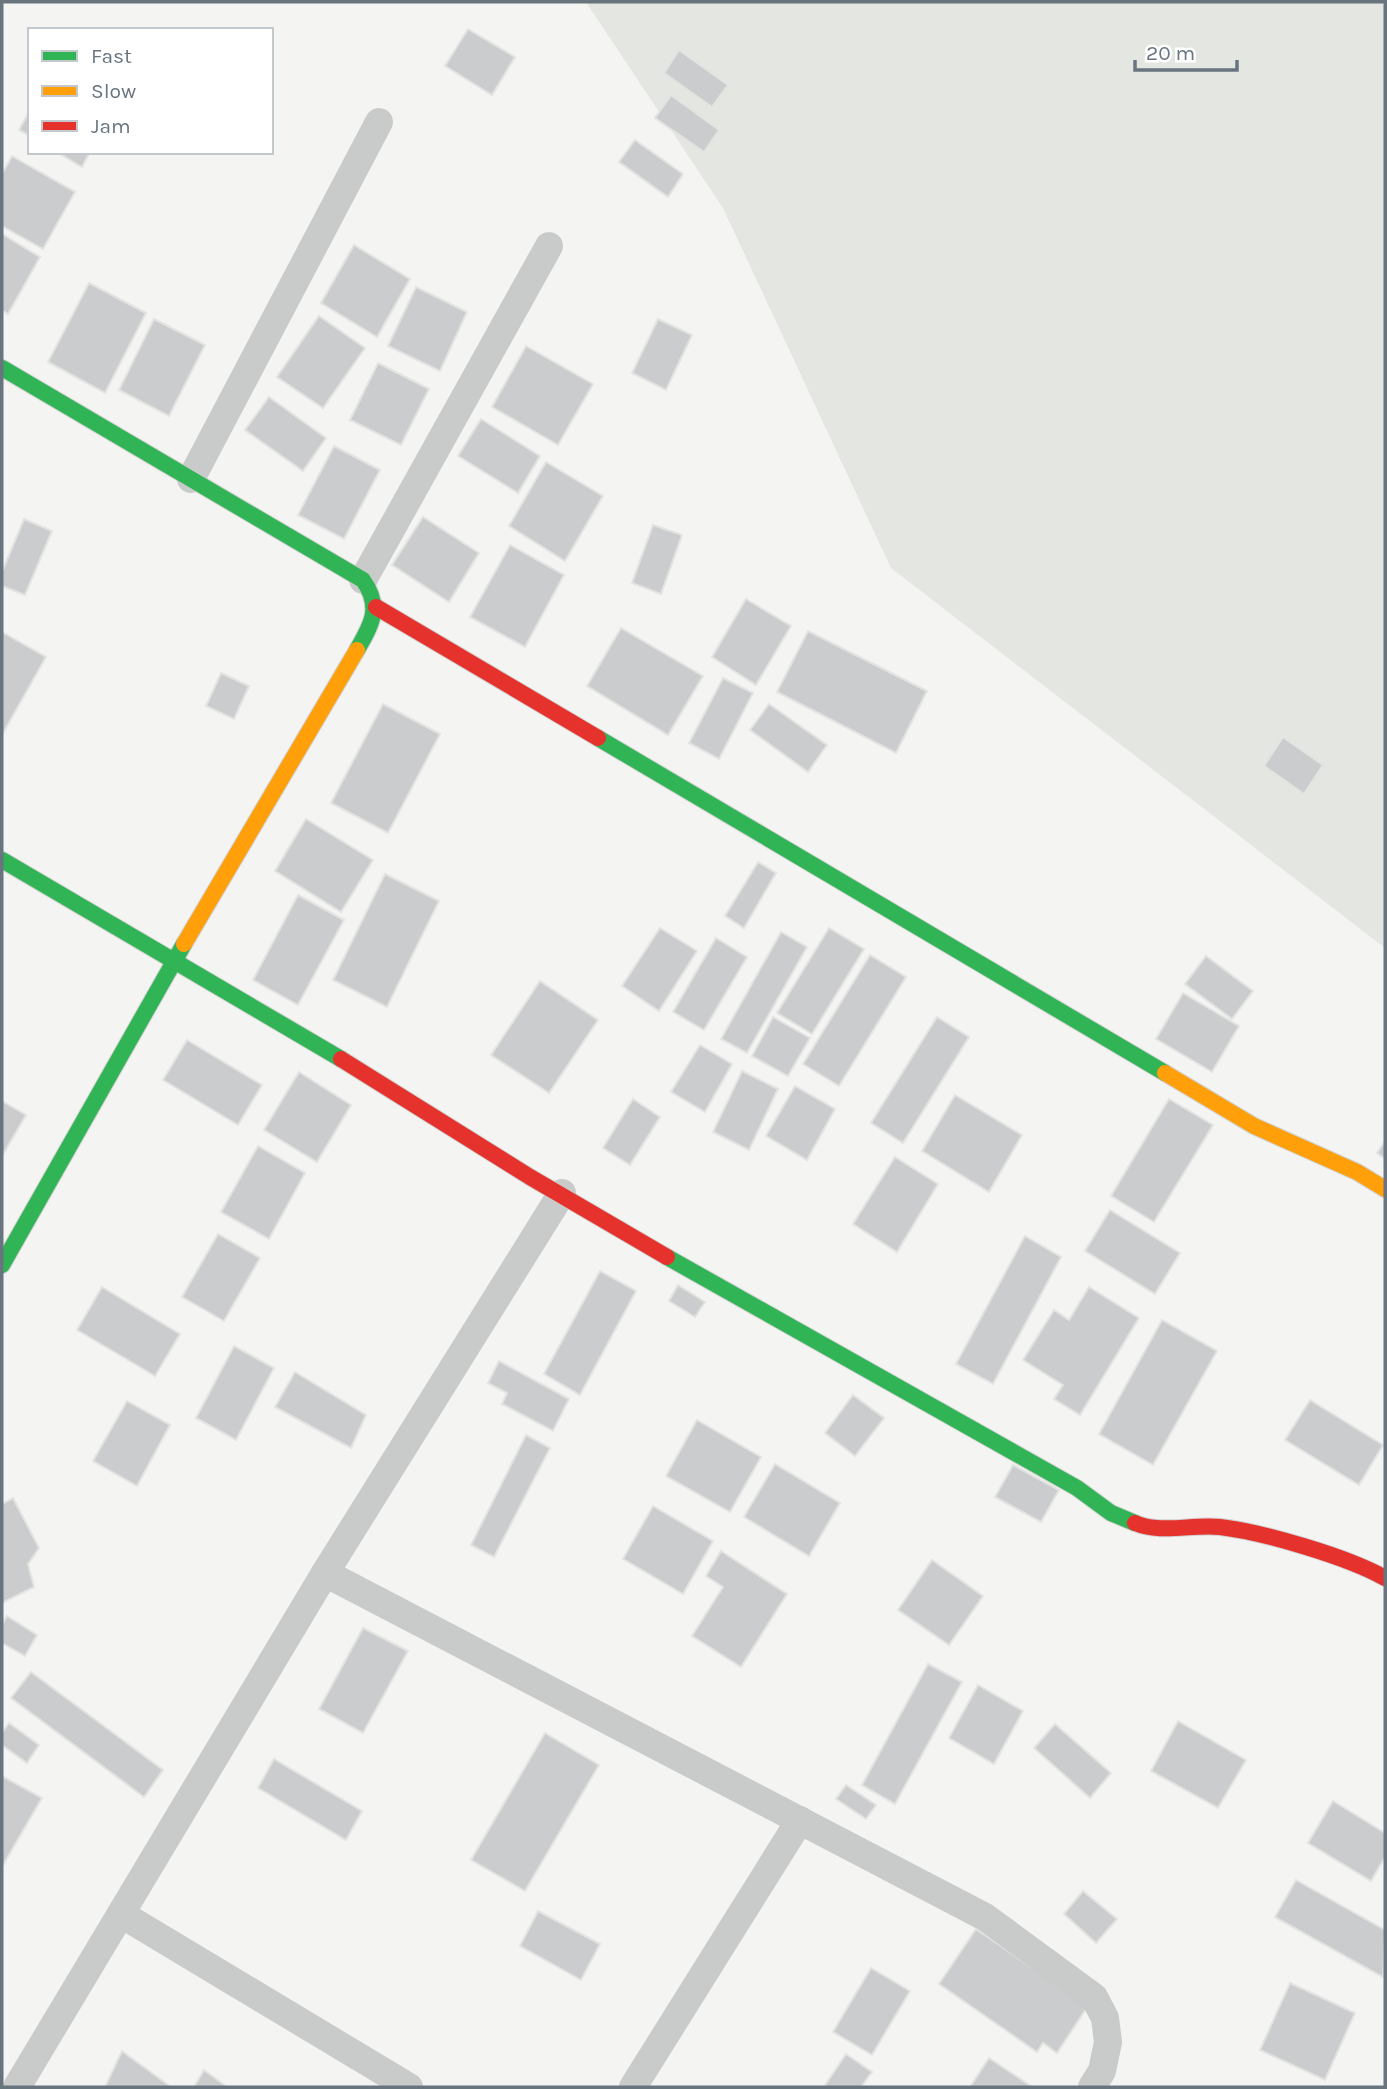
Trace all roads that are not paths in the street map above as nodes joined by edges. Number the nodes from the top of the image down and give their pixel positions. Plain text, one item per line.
1 (379, 122) dead end
2 (548, 246) dead end
3 (2, 368) edge
4 (191, 479) junction
5 (363, 580) junction
6 (376, 607) junction
7 (2, 860) edge
8 (173, 963) junction
9 (1385, 1189) edge
10 (562, 1193) junction
11 (2, 1265) edge
12 (325, 1573) junction
13 (1385, 1578) edge
14 (800, 1821) junction
15 (121, 1914) junction
16 (18, 2087) edge
17 (409, 2087) edge
18 (633, 2087) edge
19 (1092, 2087) edge

1 - 4 street
2 - 5 street
3 - 4 street
4 - 5 street
5 - 6 street
6 - 8 street
6 - 9 street
7 - 8 street
8 - 10 street
8 - 11 street
10 - 12 street
10 - 13 street
12 - 14 street
12 - 15 street
14 - 18 street
14 - 19 street
15 - 16 street
15 - 17 street

